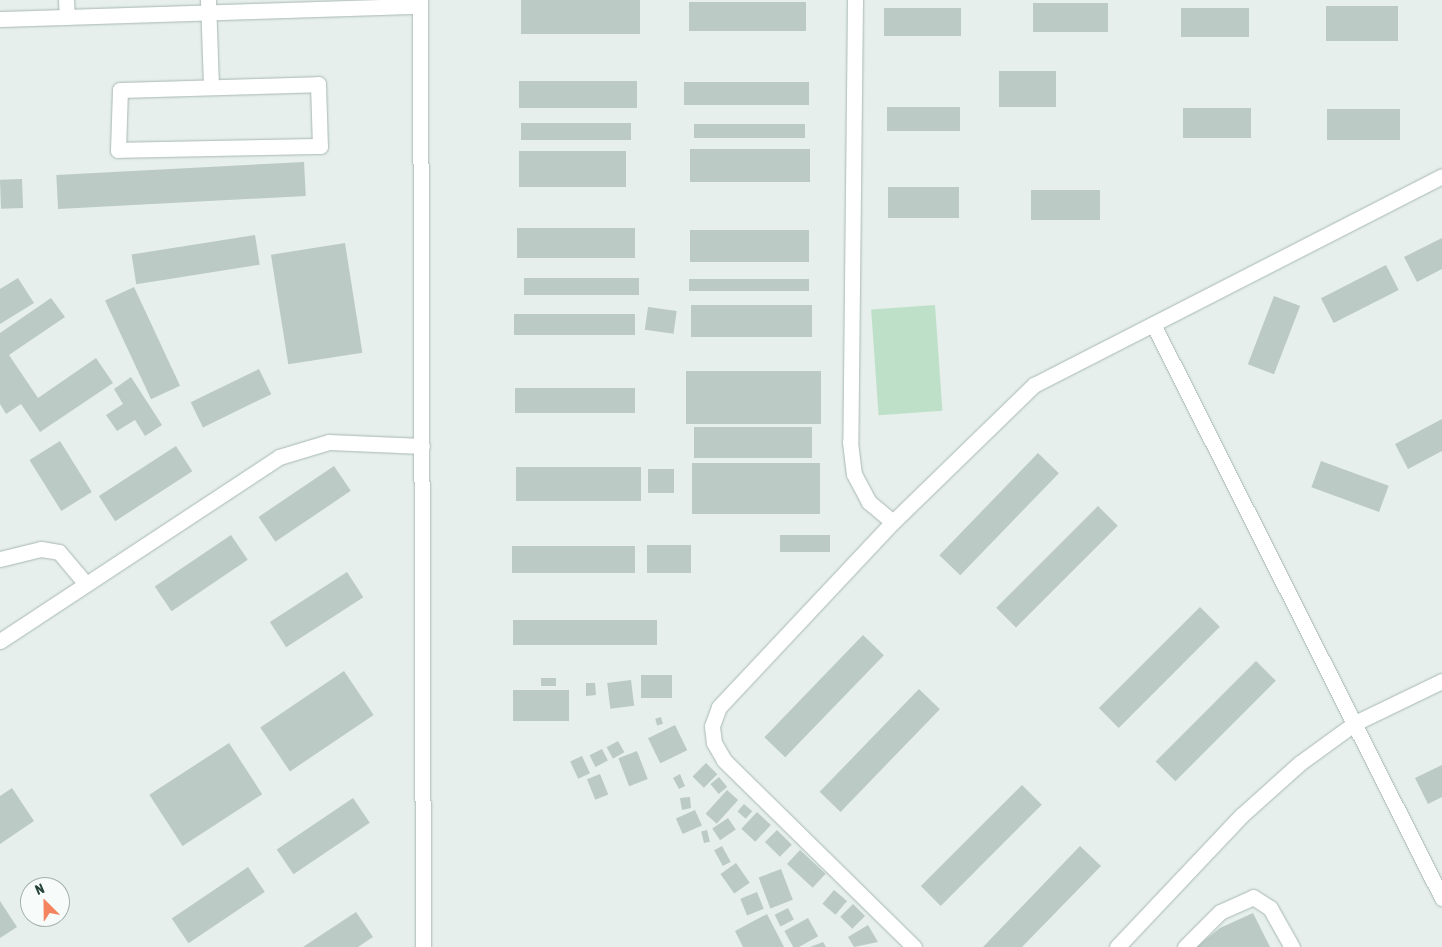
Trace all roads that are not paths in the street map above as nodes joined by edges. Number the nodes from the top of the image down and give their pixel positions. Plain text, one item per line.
1 (66, 0) edge
2 (855, 0) edge
3 (420, 3) edge
4 (208, 7) edge
5 (67, 17) junction
6 (0, 19) edge
7 (211, 86) junction
8 (1442, 176) edge
9 (1153, 324) junction
10 (422, 446) junction
11 (893, 522) junction
12 (0, 559) edge
13 (86, 584) junction
14 (0, 641) edge
15 (1442, 681) edge
16 (1355, 723) junction
17 (1442, 898) edge
18 (423, 947) edge
19 (914, 947) edge
20 (1117, 947) edge
21 (1185, 947) edge
22 (1292, 947) edge

1 - 5 street
2 - 11 street
3 - 4 street
3 - 10 street
4 - 5 street
4 - 7 street
5 - 6 street
7 - 7 street
8 - 9 street
9 - 11 street
9 - 16 street
10 - 13 street
10 - 18 street
11 - 19 street
12 - 13 street
13 - 14 street
15 - 16 street
16 - 17 street
16 - 20 street
21 - 22 street

